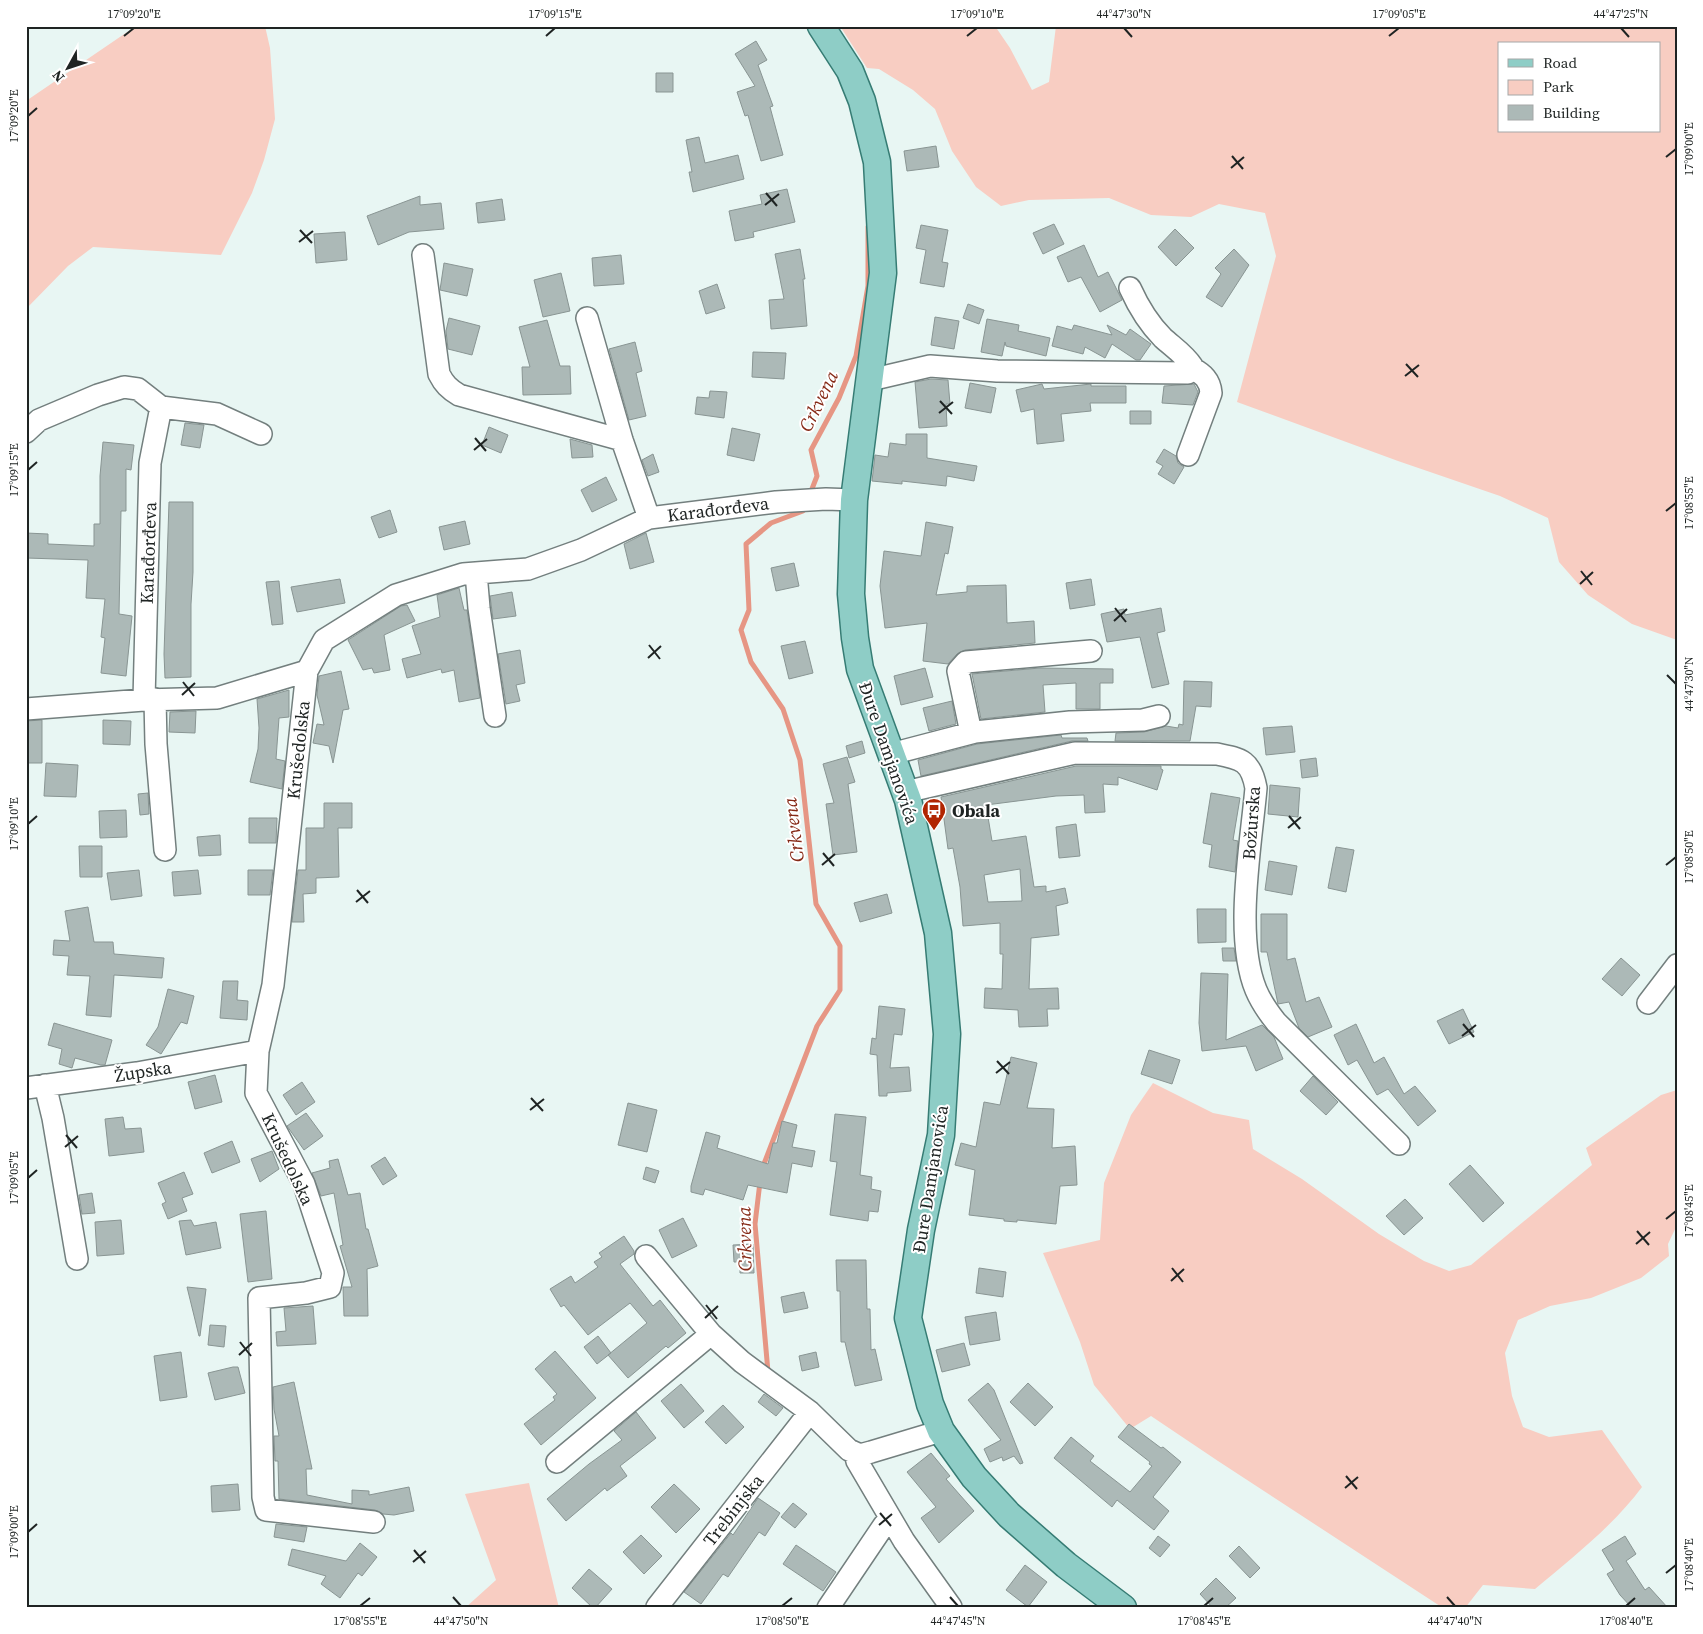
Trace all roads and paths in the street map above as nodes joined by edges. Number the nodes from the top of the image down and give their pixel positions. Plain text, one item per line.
1 (821, 26) edge
2 (423, 255) dead end
3 (1130, 288) dead end
4 (587, 318) dead end
5 (1192, 368) junction
6 (870, 380) junction
7 (161, 407) junction
8 (26, 432) edge
9 (261, 434) dead end
10 (622, 440) junction
11 (1188, 455) dead end
12 (854, 500) junction
13 (649, 518) junction
14 (476, 573) junction
15 (1091, 651) dead end
16 (307, 671) junction
17 (149, 700) junction
18 (26, 709) edge
19 (495, 716) dead end
20 (1159, 716) dead end
21 (971, 733) junction
22 (892, 754) junction
23 (905, 792) junction
24 (166, 850) dead end
25 (1677, 965) edge
26 (1648, 1004) dead end
27 (258, 1051) junction
28 (36, 1087) edge
29 (1399, 1144) dead end
30 (646, 1256) dead end
31 (77, 1259) dead end
32 (711, 1334) junction
33 (810, 1412) junction
34 (941, 1431) junction
35 (862, 1453) junction
36 (557, 1462) dead end
37 (890, 1520) junction
38 (374, 1522) dead end
39 (657, 1607) edge
40 (951, 1607) edge
41 (828, 1608) edge
42 (1123, 1608) edge

1 - 6 main road
2 - 10 street
3 - 5 street
4 - 10 street
5 - 6 street
5 - 11 street
6 - 12 main road
7 - 8 street
7 - 9 street
7 - 17 street, Karađorđeva
10 - 13 street
12 - 13 street, Karađorđeva
12 - 22 main road, Đure Damjanovića
13 - 14 street, Karađorđeva
14 - 16 street, Karađorđeva
14 - 19 street
15 - 21 street
16 - 17 street
16 - 27 street, Krušedolska
17 - 18 street
17 - 24 street, Karađorđeva
20 - 21 street
21 - 22 street
22 - 23 main road, Đure Damjanovića
23 - 29 street, Božurska
23 - 34 main road, Đure Damjanovića
25 - 26 street
27 - 28 street, Župska
27 - 38 street, Krušedolska
28 - 31 street
30 - 32 street
32 - 33 street
32 - 36 street
33 - 35 street
33 - 39 street, Trebinjska
34 - 35 street
34 - 42 main road, Đure Damjanovića
35 - 37 street
37 - 40 street
37 - 41 street

